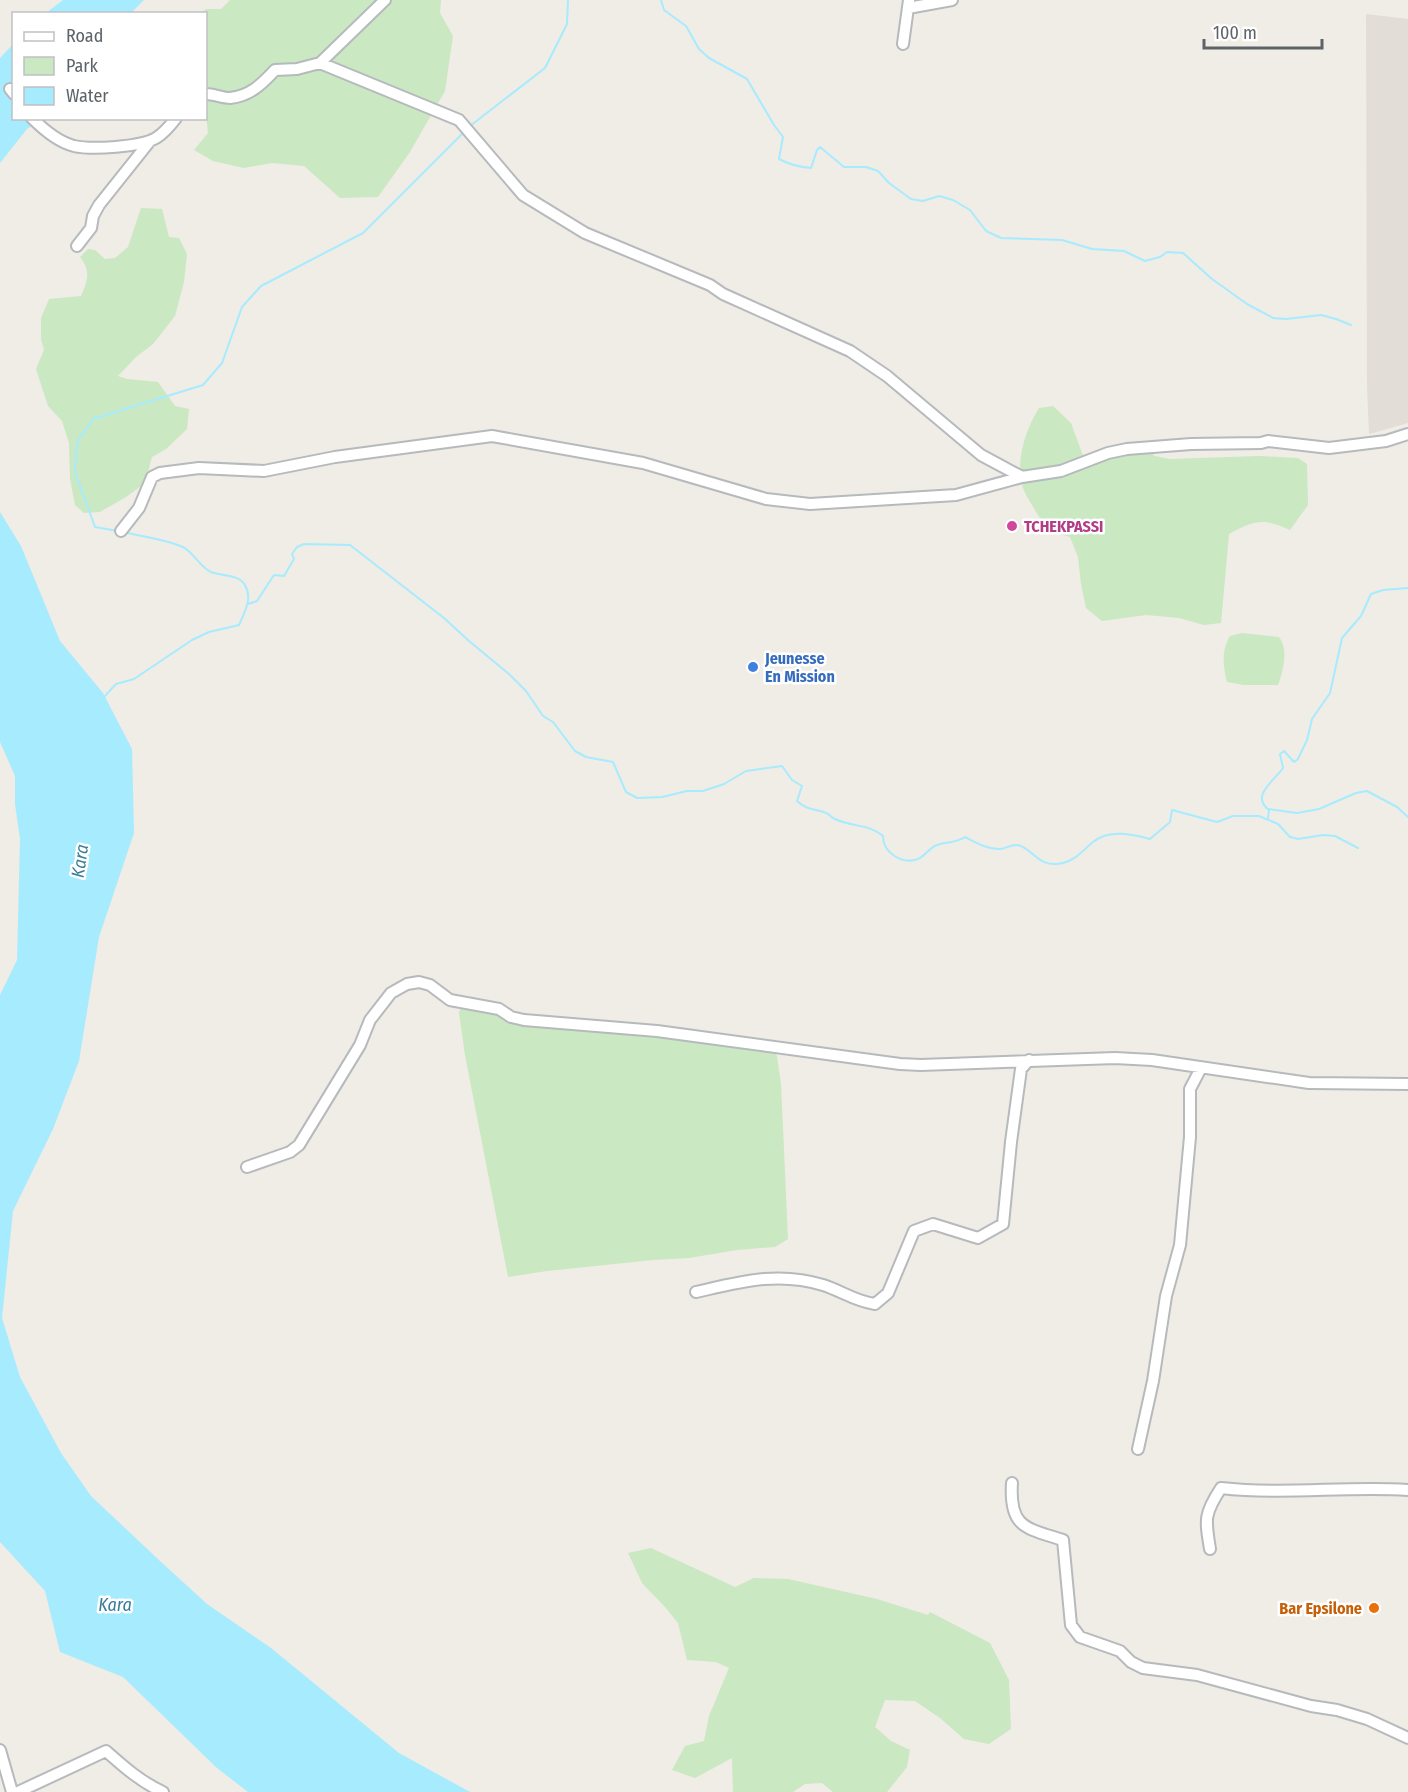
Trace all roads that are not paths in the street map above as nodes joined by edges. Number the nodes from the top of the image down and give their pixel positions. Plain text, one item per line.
1 (385, 0) edge
2 (952, 0) edge
3 (909, 4) edge
4 (903, 44) dead end
5 (320, 63) junction
6 (207, 94) edge
7 (34, 120) edge
8 (174, 120) edge
9 (150, 141) junction
10 (77, 246) dead end
11 (1408, 434) edge
12 (1022, 477) junction
13 (121, 531) dead end
14 (1029, 1060) junction
15 (1201, 1068) junction
16 (1408, 1084) edge
17 (247, 1167) dead end
18 (696, 1292) dead end
19 (1138, 1449) dead end
20 (1012, 1483) dead end
21 (1408, 1490) edge
22 (1210, 1549) dead end
23 (1408, 1738) edge
24 (0, 1750) edge
25 (12, 1792) edge
26 (18, 1792) edge
27 (163, 1792) edge

1 - 5 street
2 - 3 street
3 - 4 street
5 - 6 street
5 - 12 street
7 - 9 street
8 - 9 street
9 - 10 street
11 - 12 street
12 - 13 street
14 - 15 street
14 - 17 street
14 - 18 street
15 - 16 street
15 - 19 street
20 - 23 street
21 - 22 street
24 - 25 street
26 - 27 street

